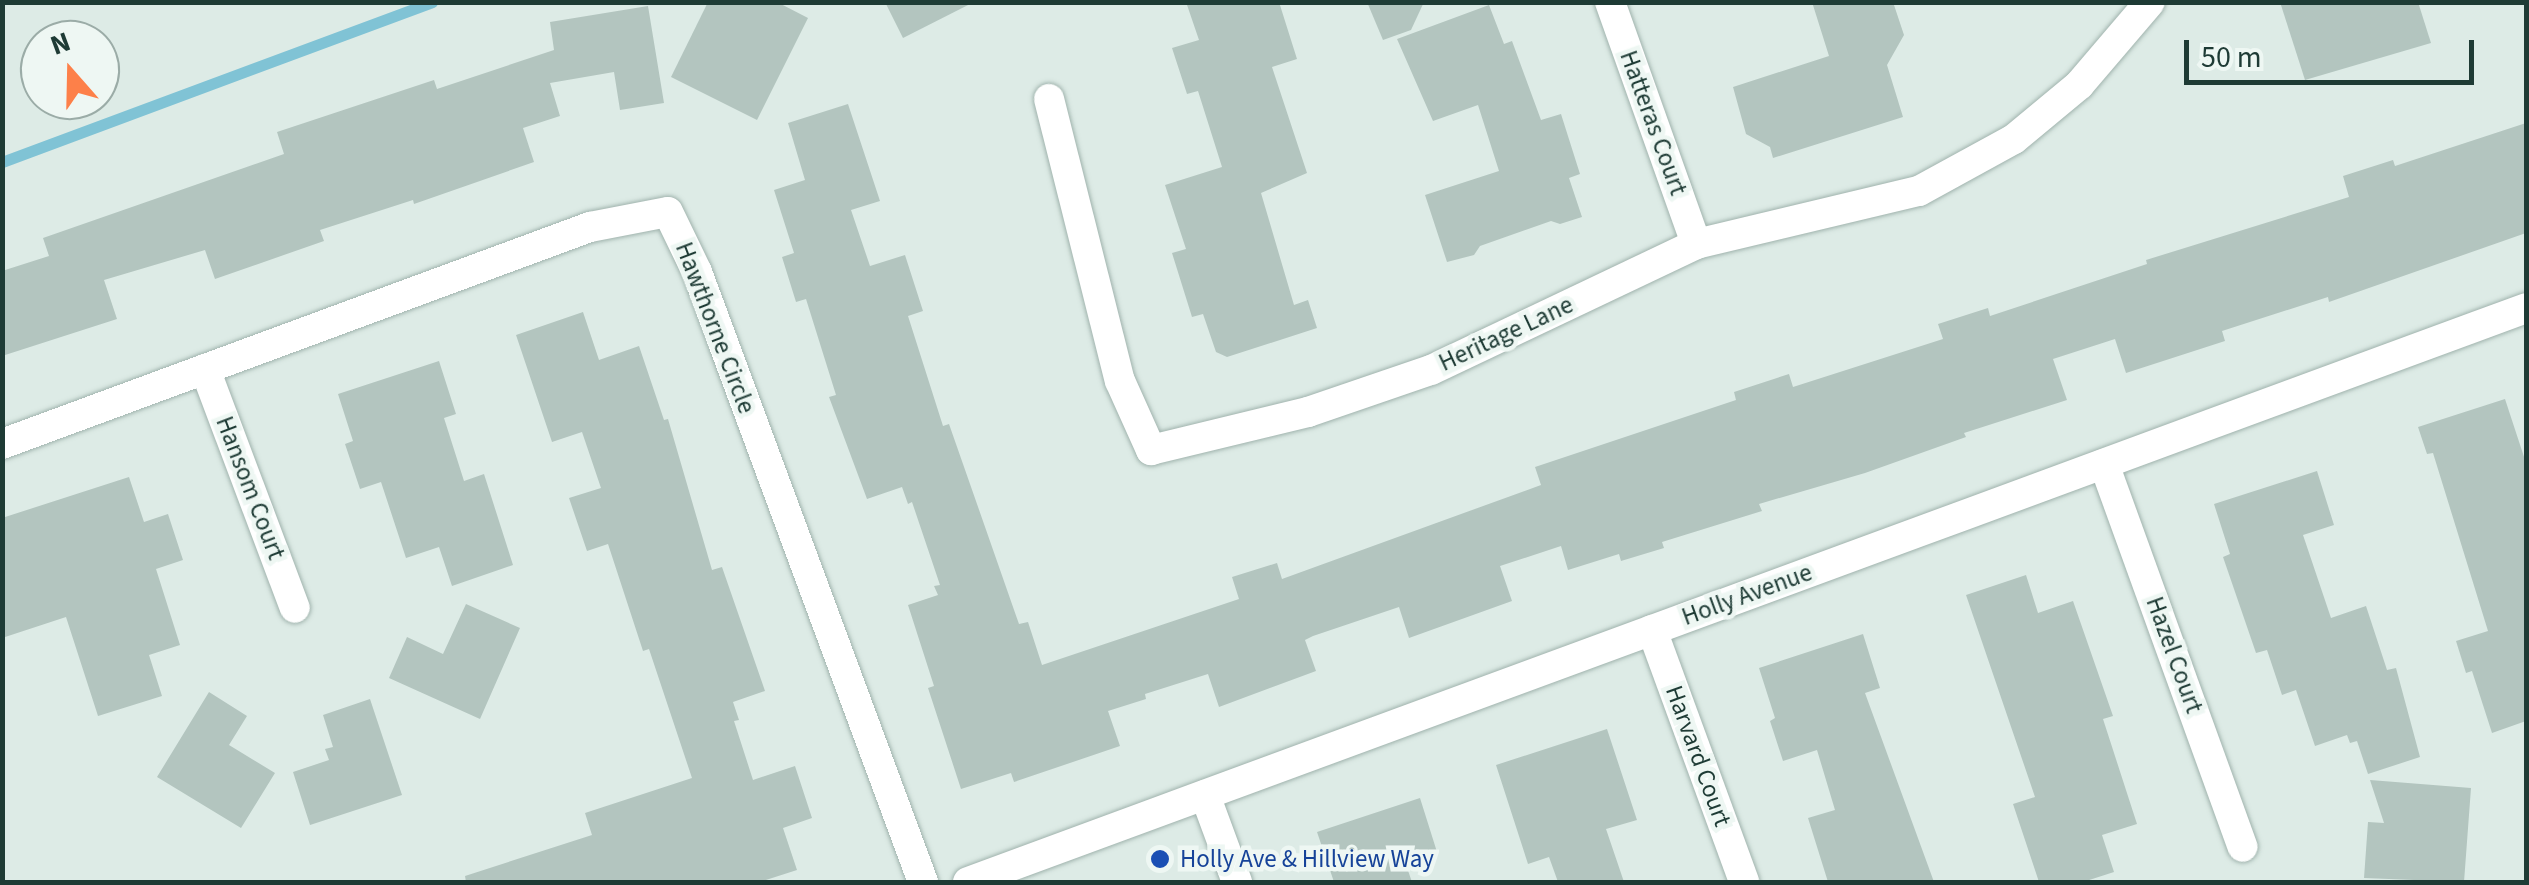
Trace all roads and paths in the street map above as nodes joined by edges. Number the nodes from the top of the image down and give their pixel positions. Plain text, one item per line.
1 (1610, 2) edge
2 (2150, 2) edge
3 (1049, 99) dead end
4 (1696, 244) junction
5 (2526, 308) edge
6 (205, 369) junction
7 (2, 444) edge
8 (2104, 464) junction
9 (295, 608) dead end
10 (1652, 630) junction
11 (1205, 795) junction
12 (2243, 847) dead end
13 (923, 882) edge
14 (968, 882) edge
15 (1236, 882) edge
16 (1744, 882) edge

1 - 4 street, Hatteras Court
2 - 4 street, Heritage Lane
3 - 4 street, Heritage Lane
5 - 8 street, Holly Avenue
6 - 7 street, Hawthorne Circle
6 - 9 street, Hansom Court
6 - 13 street, Hawthorne Circle
8 - 10 street, Holly Avenue
8 - 12 street, Hazel Court
10 - 11 street, Holly Avenue
10 - 16 street, Harvard Court
11 - 14 street, Holly Avenue
11 - 15 street

